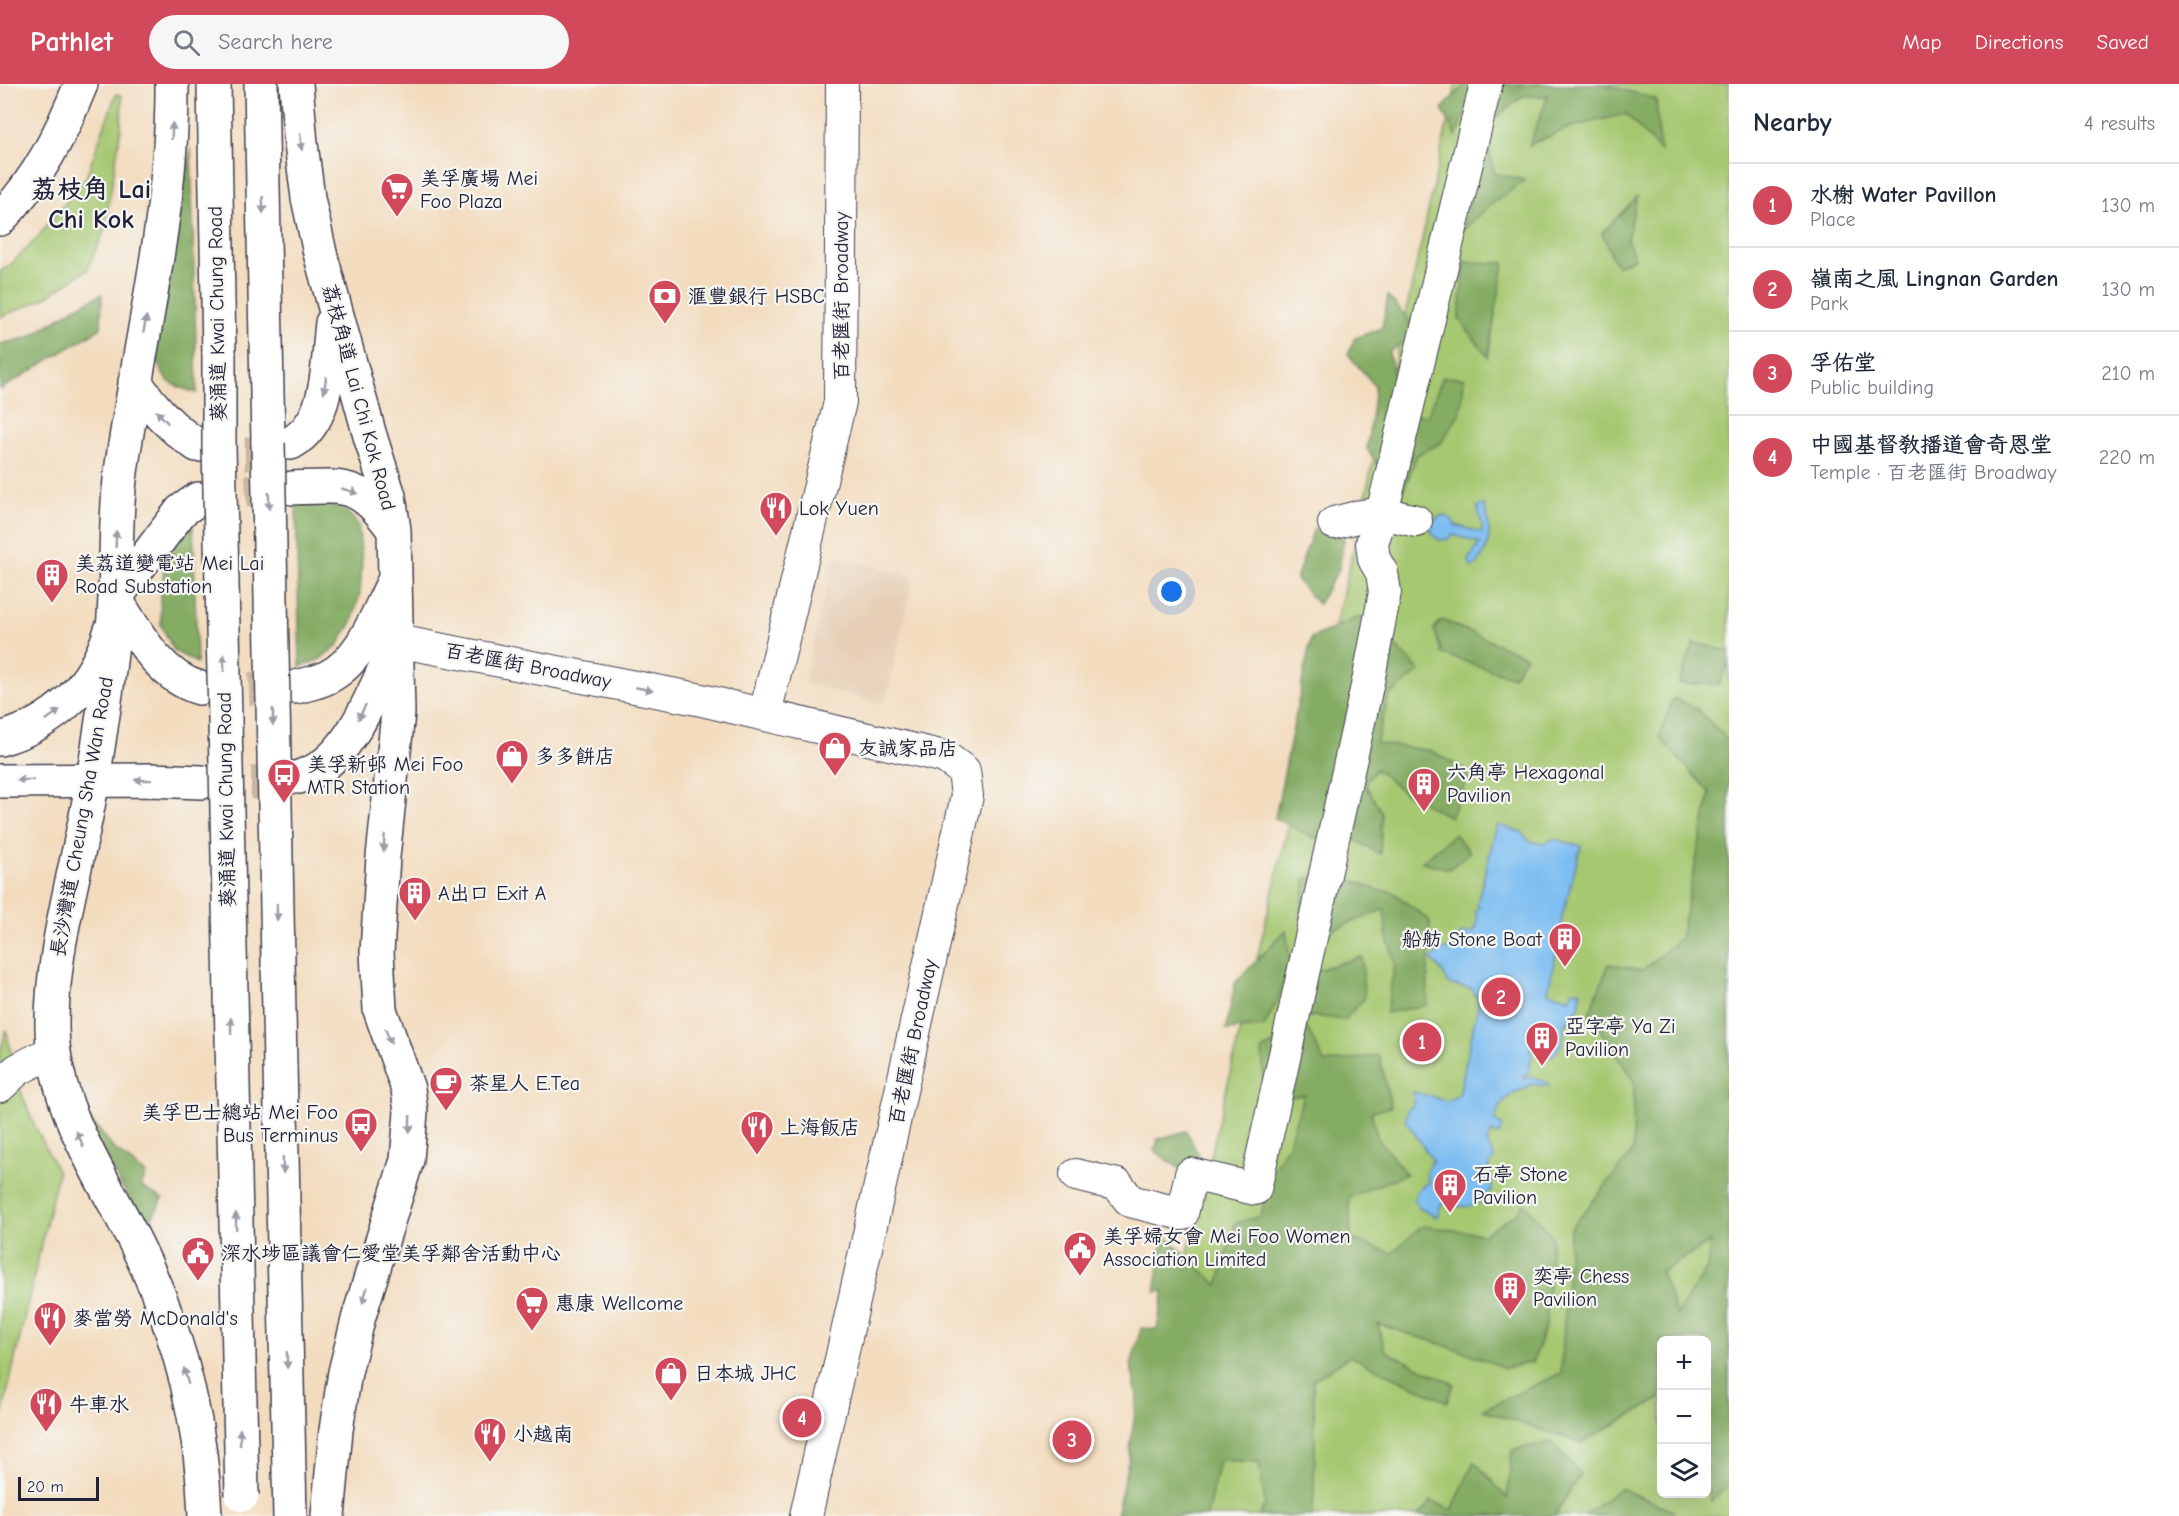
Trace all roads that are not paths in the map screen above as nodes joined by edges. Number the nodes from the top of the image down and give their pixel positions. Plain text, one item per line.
1 (81, 84) edge
2 (172, 84) edge
3 (214, 84) edge
4 (261, 84) edge
5 (296, 84) edge
6 (842, 84) edge
7 (1486, 84) edge
8 (0, 219) edge
9 (333, 306) junction
10 (135, 382) junction
11 (291, 443) tunnel mouth
12 (197, 445) tunnel mouth
13 (292, 488) tunnel mouth
14 (198, 499) tunnel mouth
15 (1382, 513) junction
16 (1416, 521) dead end
17 (1334, 523) dead end
18 (394, 530) junction
19 (396, 576) junction
20 (114, 610) junction
21 (397, 640) junction
22 (296, 687) tunnel mouth
23 (201, 688) tunnel mouth
24 (765, 714) junction
25 (0, 739) edge
26 (299, 777) tunnel mouth
27 (93, 780) junction
28 (0, 781) edge
29 (202, 782) tunnel mouth
30 (53, 1051) junction
31 (0, 1086) edge
32 (1076, 1175) dead end
33 (205, 1516) edge
34 (242, 1516) edge
35 (290, 1516) edge
36 (328, 1516) edge
37 (806, 1516) edge

1 - 8 main road
10 -> 2 main road, 長沙灣道 Cheung Sha Wan Road
34 -> 3 main road, 葵涌道 Kwai Chung Road, bridge
4 -> 35 main road, bridge
5 -> 9 main road, 荔枝角道 Lai Chi Kok Road
6 - 24 street, 百老匯街 Broadway
7 - 15 street
9 -> 11 main road
9 - 18 main road, 荔枝角道 Lai Chi Kok Road
12 -> 10 main road
20 -> 10 main road, 長沙灣道 Cheung Sha Wan Road
13 -> 18 main road
14 - 20 main road
15 - 16 street
15 - 17 street
15 - 32 street
18 - 19 main road, 荔枝角道 Lai Chi Kok Road
19 - 21 main road, 荔枝角道 Lai Chi Kok Road
19 - 22 main road
20 - 23 main road
25 -> 20 main road
20 - 27 main road, 長沙灣道 Cheung Sha Wan Road
21 -> 24 street, 百老匯街 Broadway
21 -> 26 main road
21 -> 36 main road, 荔枝角道 Lai Chi Kok Road
24 - 37 street, 百老匯街 Broadway
27 -> 28 main road
29 -> 27 main road
27 - 30 main road, 長沙灣道 Cheung Sha Wan Road
30 - 31 street
33 -> 30 main road, 長沙灣道 Cheung Sha Wan Road

